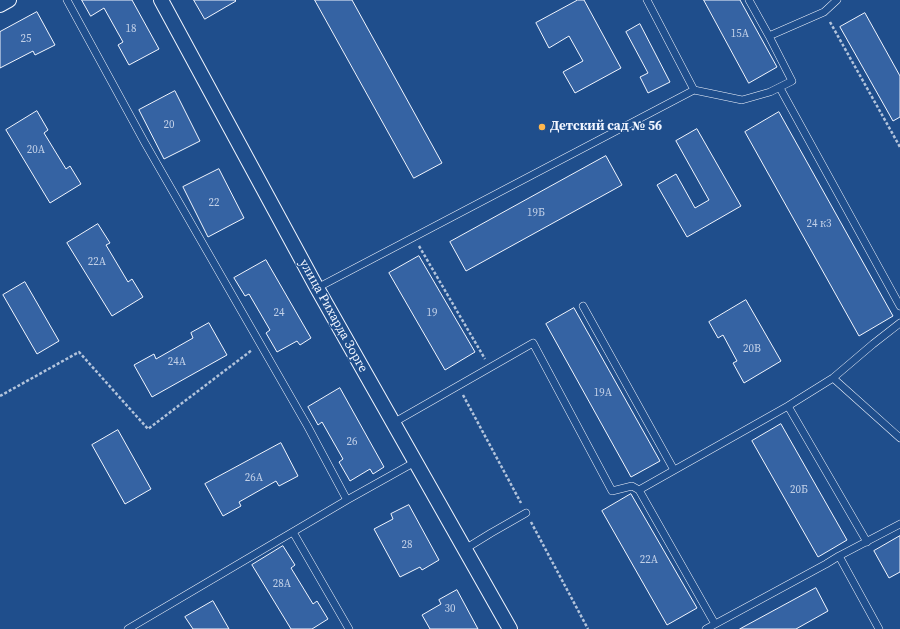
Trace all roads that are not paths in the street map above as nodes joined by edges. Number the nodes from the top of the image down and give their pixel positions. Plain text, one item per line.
1 (9, 0) edge
2 (67, 0) edge
3 (161, 0) edge
4 (647, 0) edge
5 (749, 0) edge
6 (837, 0) edge
7 (0, 5) edge
8 (769, 36) junction
9 (780, 88) junction
10 (694, 90) junction
11 (317, 288) junction
12 (583, 306) dead end
13 (900, 306) edge
14 (900, 323) edge
15 (833, 378) junction
16 (788, 406) junction
17 (393, 423) junction
18 (900, 438) edge
19 (415, 462) junction
20 (674, 470) junction
21 (639, 490) junction
22 (347, 500) junction
23 (526, 513) dead end
24 (900, 524) edge
25 (293, 532) junction
26 (867, 542) junction
27 (465, 549) junction
28 (839, 556) junction
29 (715, 624) junction
30 (128, 629) edge
31 (349, 629) edge
32 (510, 629) edge
33 (706, 629) edge
34 (879, 629) edge

1 - 7 street
2 - 22 lane
3 - 11 street, улица Рихарда Зорге
4 - 10 lane
5 - 8 lane
6 - 8 lane
8 - 9 lane
9 - 10 lane
9 - 13 lane
10 - 11 lane
11 - 17 street, улица Рихарда Зорге
12 - 20 lane
14 - 15 lane
15 - 16 lane
15 - 18 lane
16 - 20 lane
16 - 26 lane
17 - 19 street, улица Рихарда Зорге
17 - 21 lane
19 - 22 lane
19 - 27 street, улица Рихарда Зорге
20 - 21 lane
21 - 29 lane
22 - 25 lane
23 - 27 lane
24 - 26 lane
25 - 30 lane
25 - 31 lane
26 - 28 lane
27 - 32 street, улица Рихарда Зорге
28 - 29 lane
28 - 34 lane
29 - 33 lane

